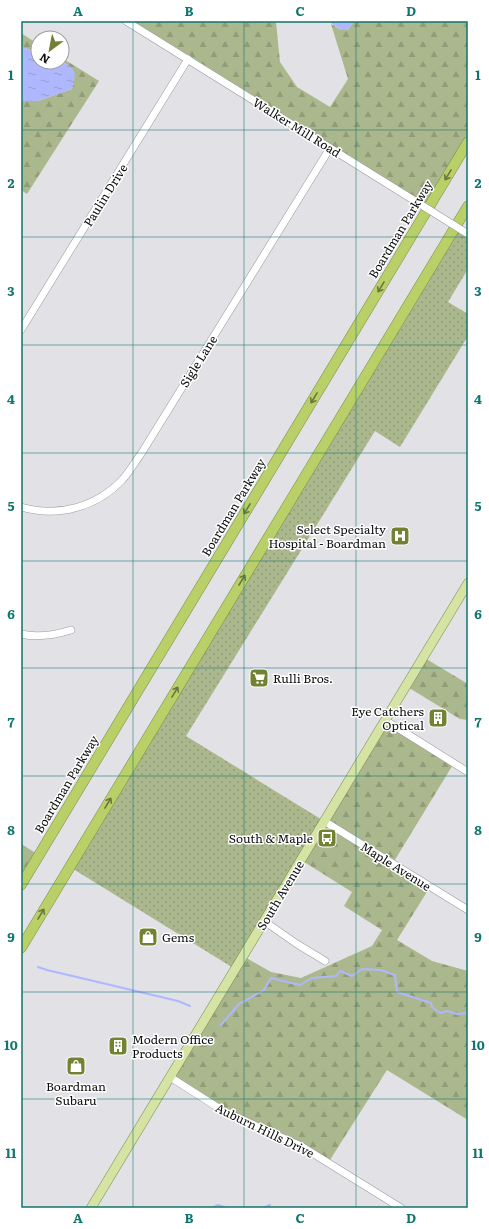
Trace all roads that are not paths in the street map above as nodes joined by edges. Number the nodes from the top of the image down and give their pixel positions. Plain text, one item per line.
1 (126, 21) edge
2 (188, 59) junction
3 (468, 142) edge
4 (330, 148) junction
5 (468, 206) edge
6 (468, 234) edge
7 (21, 330) edge
8 (21, 507) edge
9 (468, 583) edge
10 (71, 630) dead end
11 (21, 634) edge
12 (385, 720) junction
13 (468, 772) edge
14 (324, 821) junction
15 (21, 885) edge
16 (468, 910) edge
17 (264, 921) junction
18 (21, 948) edge
19 (325, 960) dead end
20 (170, 1077) junction
21 (91, 1208) edge
22 (401, 1208) edge

1 - 2 street, Walker Mill Road
2 - 4 street, Walker Mill Road
2 - 7 street, Paulin Drive
3 -> 15 highway, Boardman Parkway
4 - 6 street, Walker Mill Road, bridge
4 - 8 street, Sigle Lane
18 -> 5 highway
9 - 12 main road, South Avenue
10 - 11 street
12 - 13 street
12 - 14 main road, South Avenue
14 - 16 street, Maple Avenue
14 - 17 main road, South Avenue
17 - 19 street
17 - 20 main road, South Avenue
20 - 21 main road, South Avenue
20 - 22 street, Auburn Hills Drive

